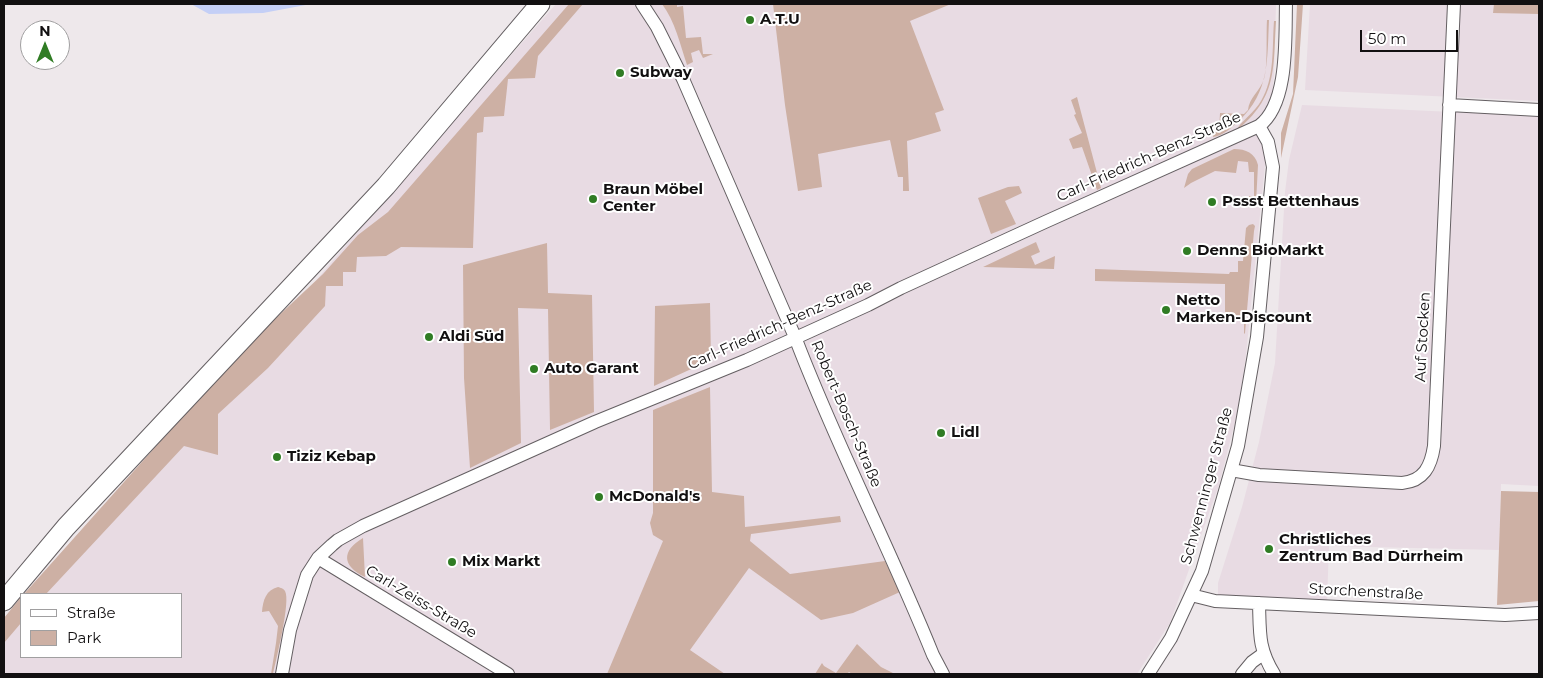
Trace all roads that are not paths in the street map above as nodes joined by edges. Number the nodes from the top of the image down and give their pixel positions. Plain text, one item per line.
1 (540, 4) edge
2 (642, 4) edge
3 (1286, 4) edge
4 (1454, 4) edge
5 (1449, 105) junction
6 (1539, 110) edge
7 (1259, 126) junction
8 (795, 337) junction
9 (1232, 470) junction
10 (318, 558) junction
11 (1191, 595) junction
12 (4, 600) edge
13 (1259, 603) junction
14 (1539, 613) edge
15 (1263, 654) junction
16 (282, 674) edge
17 (508, 674) edge
18 (943, 674) edge
19 (1148, 674) edge
20 (1242, 674) edge
21 (1274, 674) edge

1 - 12 main road
2 - 8 street, Robert-Bosch-Straße
3 - 7 street
4 - 5 street, Auf Stocken
5 - 6 street
5 - 9 street, Auf Stocken
7 - 8 street, Carl-Friedrich-Benz-Straße
7 - 9 street, Schwenninger Straße
8 - 10 street, Carl-Friedrich-Benz-Straße
8 - 18 street, Robert-Bosch-Straße
9 - 11 street, Schwenninger Straße
10 - 16 street, Carl-Friedrich-Benz-Straße
10 - 17 street, Carl-Zeiss-Straße
11 - 13 street, Storchenstraße
11 - 19 street, Schwenninger Straße
13 - 14 street, Storchenstraße
13 - 15 street
15 - 20 street
15 - 21 street

